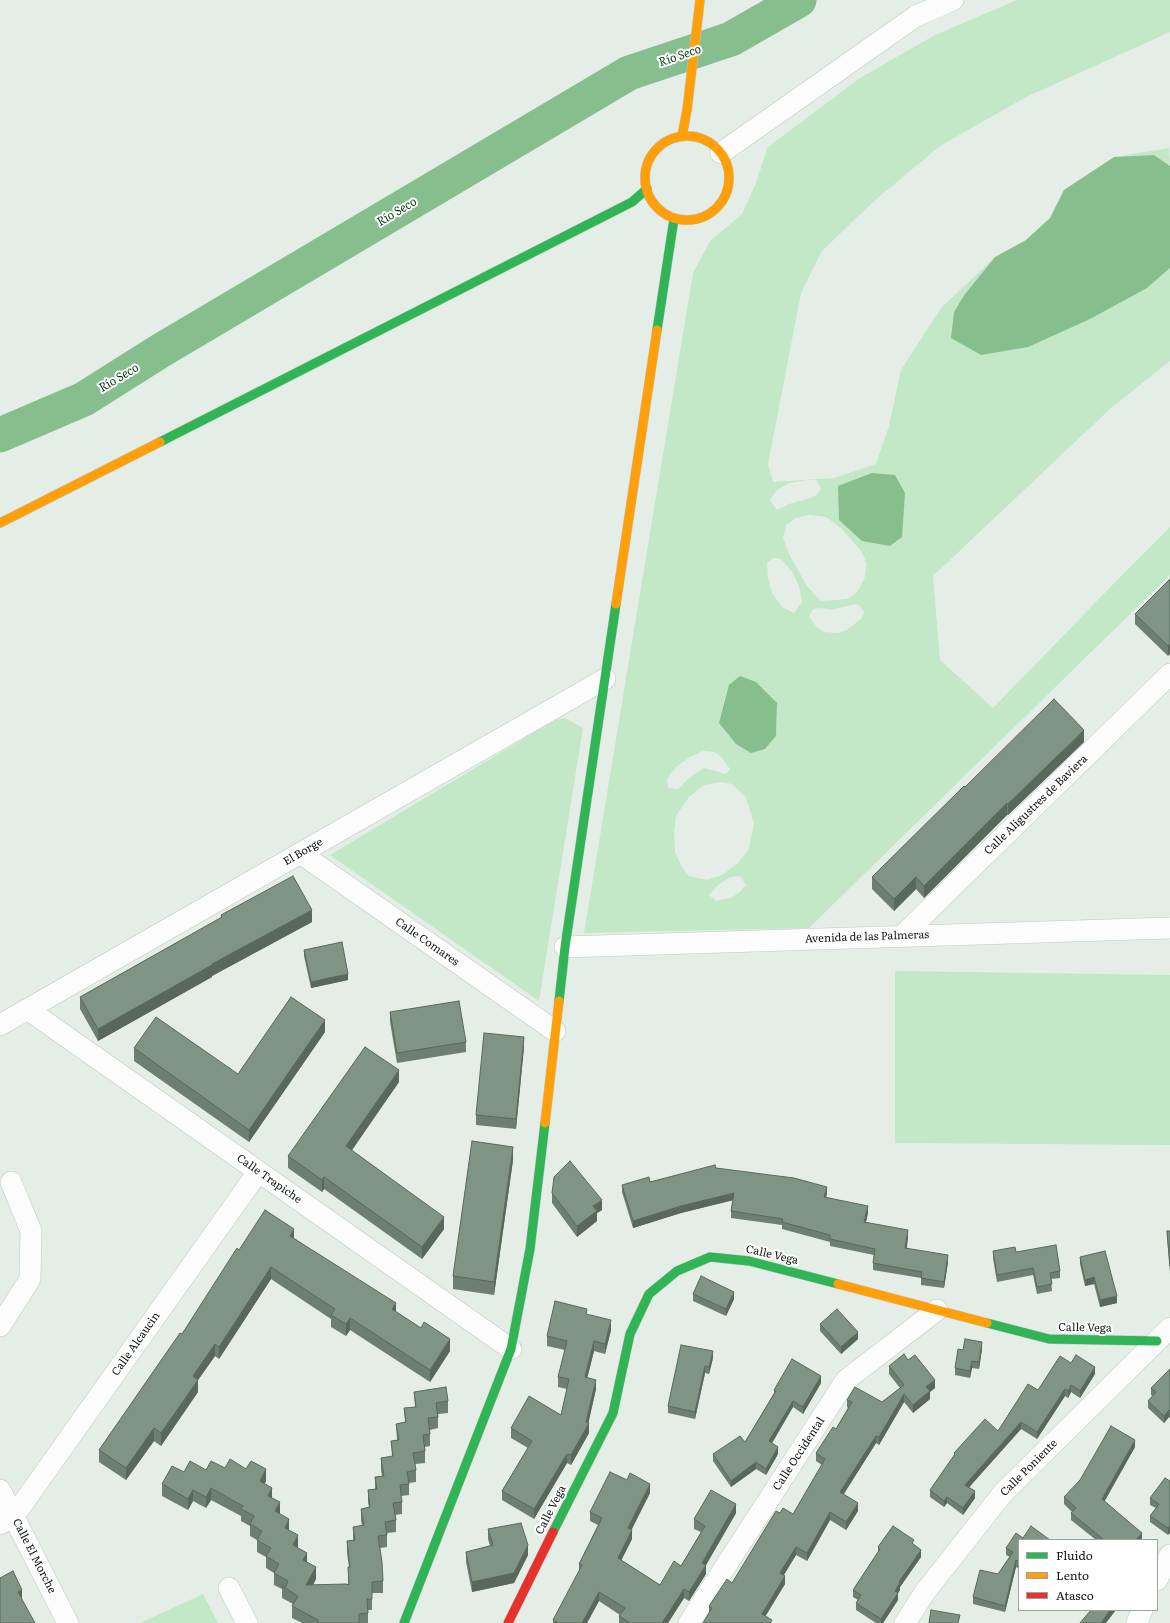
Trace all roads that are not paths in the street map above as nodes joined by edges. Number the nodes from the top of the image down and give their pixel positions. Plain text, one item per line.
1 (700, 0) edge
2 (953, 0) edge
3 (682, 136) junction
4 (721, 153) junction
5 (647, 189) junction
6 (674, 219) junction
7 (0, 523) edge
8 (1170, 674) edge
9 (605, 679) junction
10 (300, 853) junction
11 (1170, 928) edge
12 (902, 936) junction
13 (565, 946) junction
14 (27, 1009) junction
15 (0, 1025) edge
16 (555, 1030) junction
17 (258, 1172) junction
18 (11, 1182) dead end
19 (937, 1310) junction
20 (0, 1326) edge
21 (1164, 1334) edge
22 (510, 1349) junction
23 (0, 1490) edge
24 (7, 1520) edge
25 (1170, 1555) edge
26 (1158, 1578) edge
27 (229, 1588) dead end
28 (1142, 1611) edge
29 (68, 1623) edge
30 (247, 1623) edge
31 (404, 1623) edge
32 (508, 1623) edge
33 (689, 1623) edge
34 (905, 1623) edge
35 (1137, 1623) edge

1 - 3 street
2 - 4 street
3 - 4 street
3 - 5 street
4 - 6 street
5 - 6 street
5 - 7 street
6 - 9 street
8 - 12 street, Calle Aligustres de Baviera
9 - 10 street, El Borge
9 - 13 street
10 - 14 street, El Borge
10 - 16 street, Calle Comares
11 - 12 street, Avenida de las Palmeras
12 - 13 street, Avenida de las Palmeras
13 - 16 street
14 - 15 street, El Borge
14 - 17 street, Calle Trapiche
16 - 22 street
17 - 22 street, Calle Trapiche
17 - 24 street, Calle Alcaucin
18 - 20 street
19 - 21 street, Calle Vega
19 - 32 street, Calle Vega
19 - 33 street, Calle Occidental
21 - 34 street, Calle Poniente
22 - 31 street
23 - 24 street, Calle El Morche
24 - 29 street, Calle El Morche
25 - 26 street
27 - 30 street
28 - 35 street

